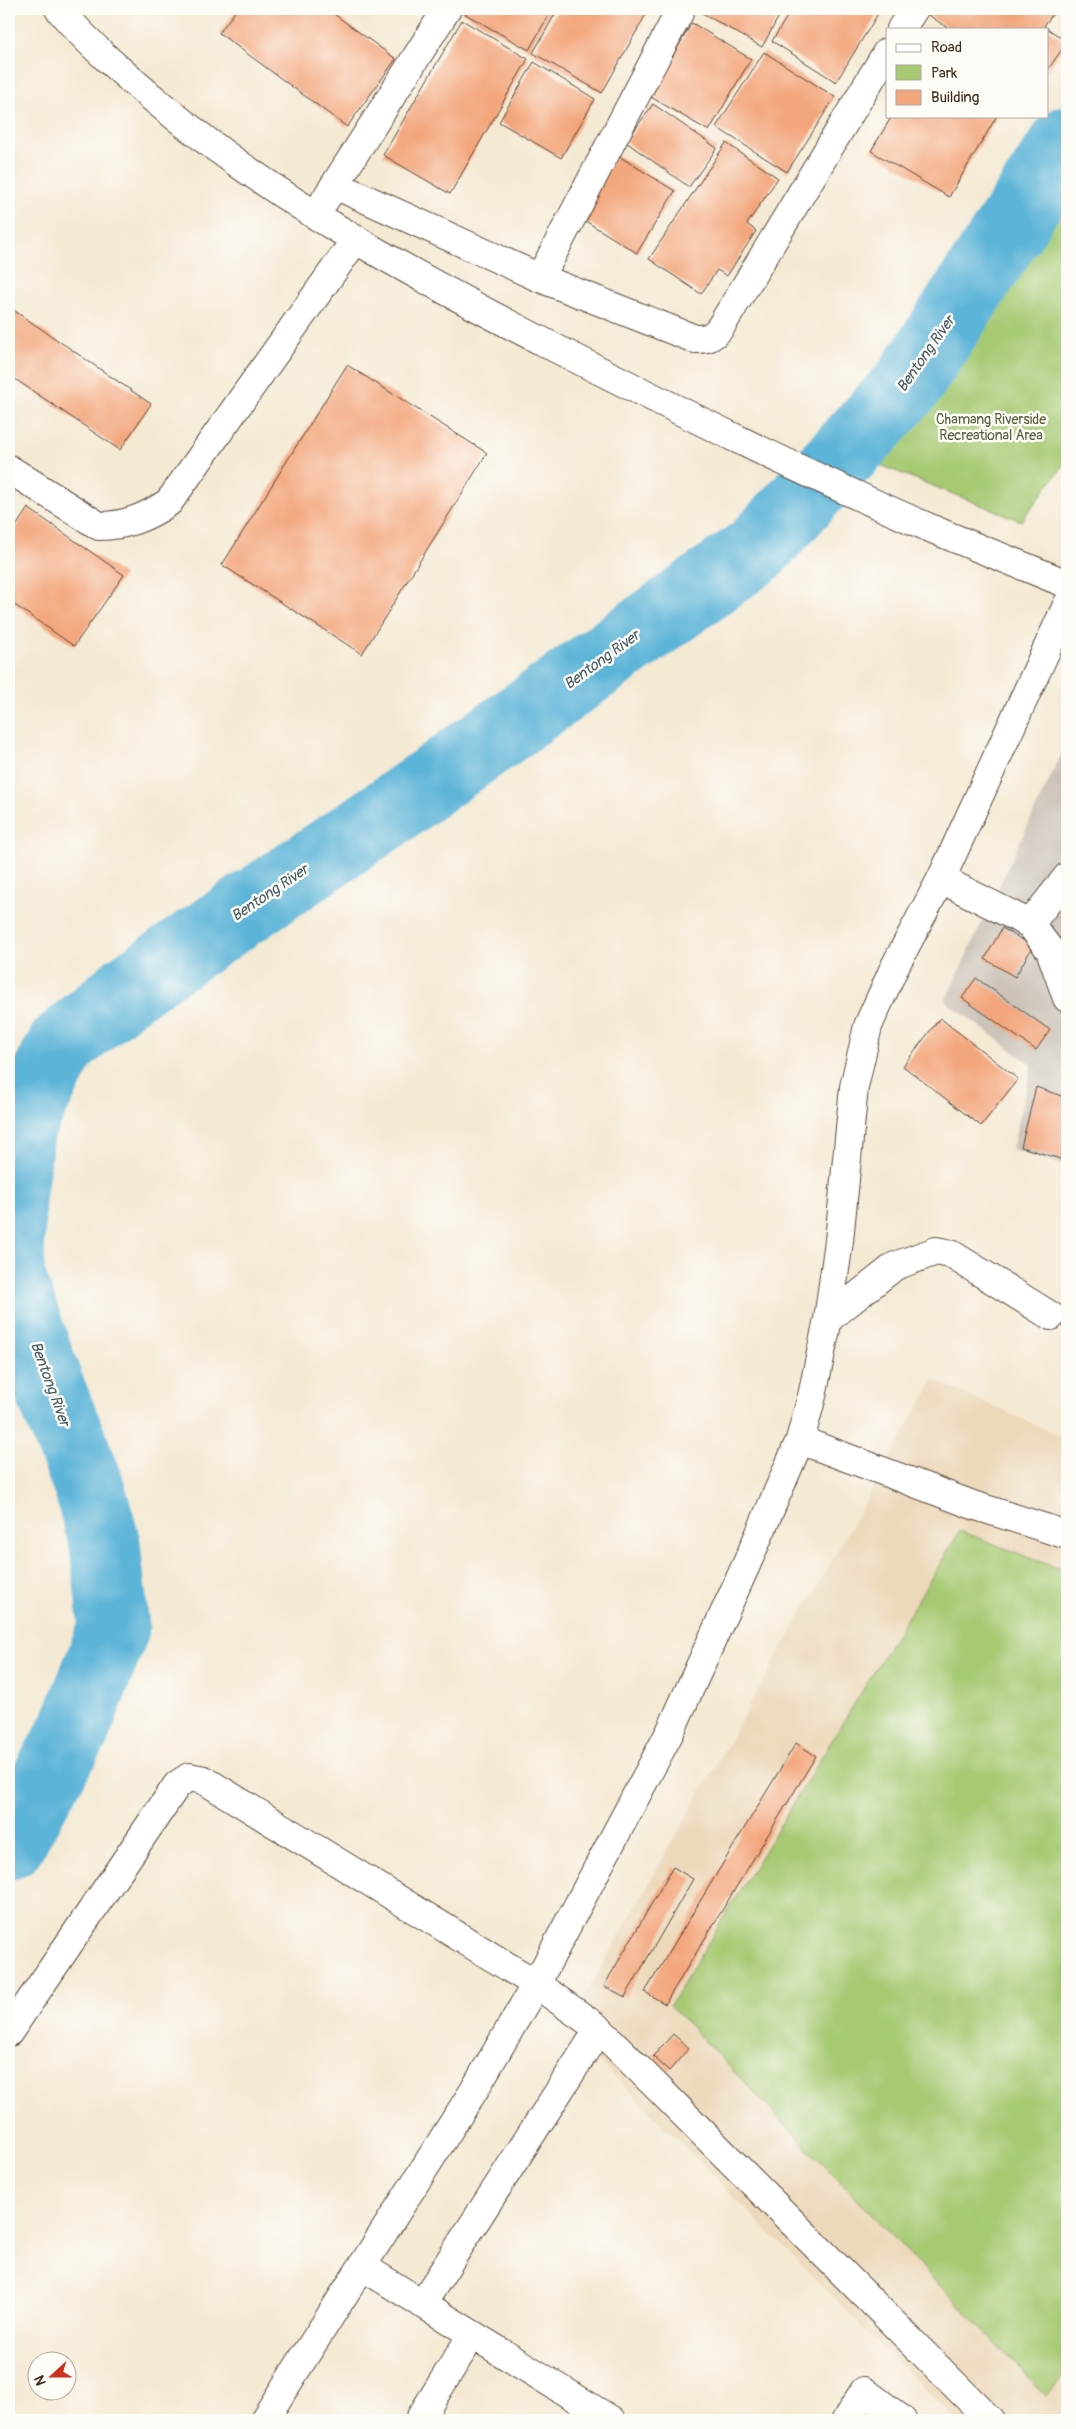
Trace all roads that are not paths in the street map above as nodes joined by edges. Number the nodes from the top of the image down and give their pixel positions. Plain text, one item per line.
1 (59, 9) edge
2 (447, 9) edge
3 (681, 9) edge
4 (914, 9) edge
5 (902, 28) edge
6 (886, 54) edge
7 (335, 186) junction
8 (314, 216) junction
9 (356, 239) junction
10 (540, 278) junction
11 (9, 469) edge
12 (1067, 584) edge
13 (1067, 605) edge
14 (1067, 877) edge
15 (940, 880) junction
16 (1030, 924) junction
17 (1067, 998) edge
18 (1051, 1316) dead end
19 (828, 1319) junction
20 (800, 1440) junction
21 (1067, 1535) edge
22 (536, 1984) junction
23 (599, 2029) junction
24 (9, 2032) edge
25 (362, 2267) junction
26 (422, 2304) junction
27 (472, 2335) junction
28 (264, 2420) edge
29 (419, 2420) edge
30 (610, 2420) edge
31 (846, 2420) edge
32 (902, 2420) edge
33 (990, 2420) edge

1 - 8 street
2 - 7 street
3 - 10 street
4 - 5 street
6 - 10 street
7 - 8 street
7 - 10 street
8 - 9 street
9 - 11 street
9 - 12 street
13 - 15 street
14 - 16 street
15 - 16 street
15 - 19 street
16 - 17 street
18 - 19 street
19 - 20 street
20 - 21 street
20 - 22 street
22 - 23 street
22 - 24 street
22 - 25 street
23 - 26 street
23 - 33 street
25 - 26 street
25 - 28 street
26 - 27 street
27 - 29 street
27 - 30 street
31 - 32 street

